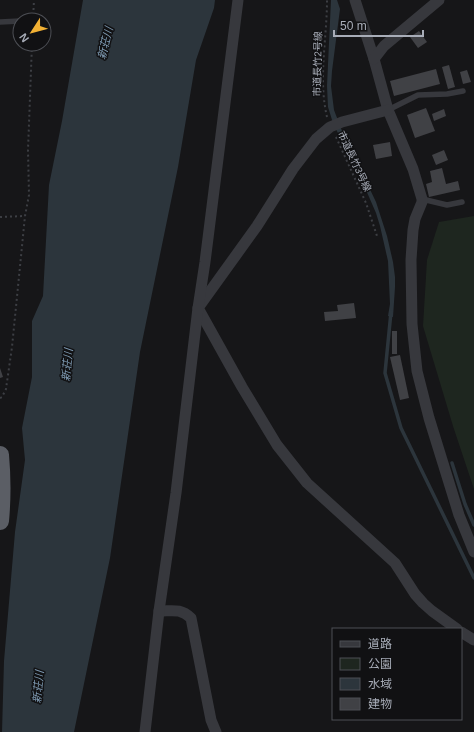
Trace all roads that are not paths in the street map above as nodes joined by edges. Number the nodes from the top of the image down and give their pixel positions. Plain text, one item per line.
1 (238, 0) edge
2 (355, 0) edge
3 (439, 0) edge
4 (12, 21) edge
5 (0, 22) edge
6 (374, 59) junction
7 (463, 92) dead end
8 (388, 110) junction
9 (422, 199) junction
10 (462, 202) dead end
11 (198, 308) junction
12 (0, 455) edge
13 (1, 476) edge
14 (0, 521) edge
15 (474, 552) edge
16 (159, 611) junction
17 (456, 628) edge
18 (462, 633) edge
19 (474, 640) edge
20 (145, 732) edge
21 (216, 732) edge

1 - 11 street
2 - 6 street
3 - 6 street
4 - 5 lane
6 - 8 street
7 - 8 lane
8 - 9 street
8 - 11 street
9 - 10 lane
9 - 15 street
11 - 16 street
11 - 17 street
12 - 13 highway
13 - 14 highway
16 - 20 street
16 - 21 street
18 - 19 street

